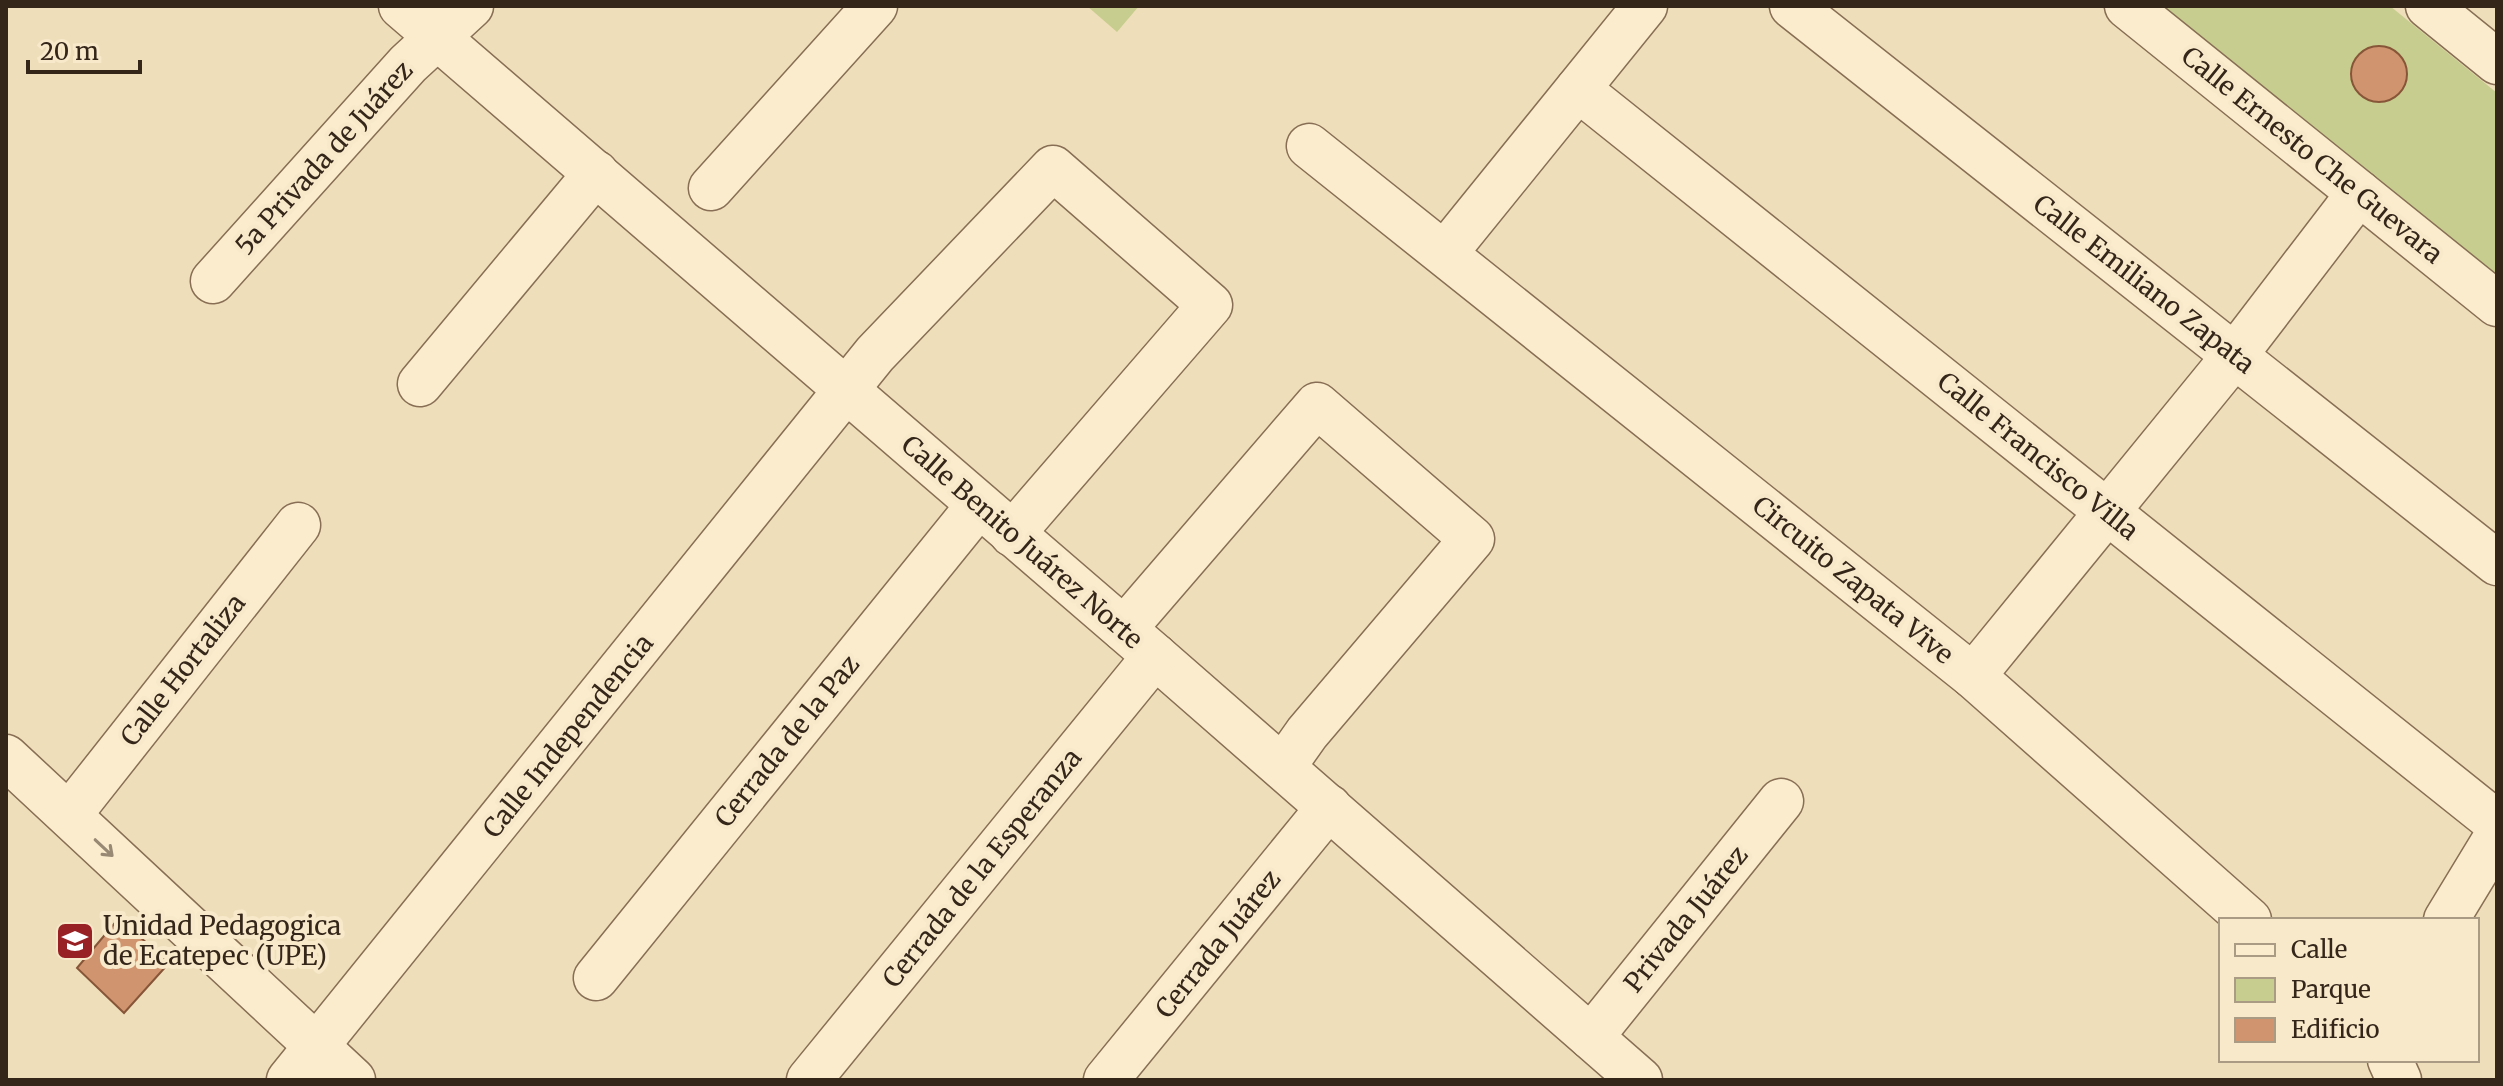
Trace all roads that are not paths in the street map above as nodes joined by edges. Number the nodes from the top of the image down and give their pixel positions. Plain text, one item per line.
1 (401, 6) edge
2 (471, 6) edge
3 (875, 6) edge
4 (1645, 6) edge
5 (1792, 6) edge
6 (2127, 6) edge
7 (2428, 6) edge
8 (439, 38) junction
9 (2497, 62) edge
10 (1578, 89) junction
11 (1309, 146) dead end
12 (596, 173) junction
13 (711, 188) dead end
14 (2359, 193) junction
15 (1445, 253) junction
16 (213, 281) dead end
17 (2497, 304) edge
18 (2235, 355) junction
19 (420, 384) dead end
20 (847, 391) junction
21 (978, 506) junction
22 (2108, 512) junction
23 (298, 525) dead end
24 (1012, 534) junction
25 (2497, 563) edge
26 (1139, 643) junction
27 (1973, 676) junction
28 (6, 757) edge
29 (1283, 767) junction
30 (1781, 801) dead end
31 (1329, 807) junction
32 (69, 815) junction
33 (2497, 823) edge
34 (2497, 836) edge
35 (2247, 918) edge
36 (2447, 918) edge
37 (596, 978) dead end
38 (1591, 1037) junction
39 (303, 1064) edge
40 (353, 1080) edge
41 (809, 1080) edge
42 (1106, 1080) edge
43 (1640, 1080) edge

1 - 8 street, Calle Benito Juárez Norte
2 - 8 street, 5a Privada de Juárez
3 - 13 street
4 - 10 street
5 - 18 street, Calle Emiliano Zapata
6 - 14 street, Calle Ernesto Che Guevara
7 - 9 street
8 - 12 street, Calle Benito Juárez Norte
8 - 16 street, 5a Privada de Juárez
10 - 15 street
10 - 22 street, Calle Francisco Villa
11 - 15 street, Circuito Zapata Vive
12 - 19 street
12 - 20 street, Calle Benito Juárez Norte
14 - 17 street, Calle Ernesto Che Guevara
14 - 18 street
15 - 27 street, Circuito Zapata Vive
18 - 22 street
18 - 25 street, Calle Emiliano Zapata
20 - 21 street, Calle Benito Juárez Norte
20 - 24 street, Calle Independencia
20 - 39 street, Calle Independencia
21 - 24 street, Calle Benito Juárez Norte
21 - 37 street, Cerrada de la Paz
22 - 27 street
22 - 33 street, Calle Francisco Villa
23 - 32 street, Calle Hortaliza
24 - 26 street, Calle Benito Juárez Norte
26 - 29 street, Calle Benito Juárez Norte
26 - 29 street, Cerrada de la Esperanza
26 - 41 street, Cerrada de la Esperanza
27 - 35 street, Circuito Zapata Vive
28 - 32 street
29 - 31 street, Calle Benito Juárez Norte
30 - 38 street, Privada Juárez
31 - 38 street, Calle Benito Juárez Norte
31 - 42 street, Cerrada Juárez
32 -> 39 street
34 - 36 street
38 - 43 street, Calle Benito Juárez Norte
39 - 40 street

